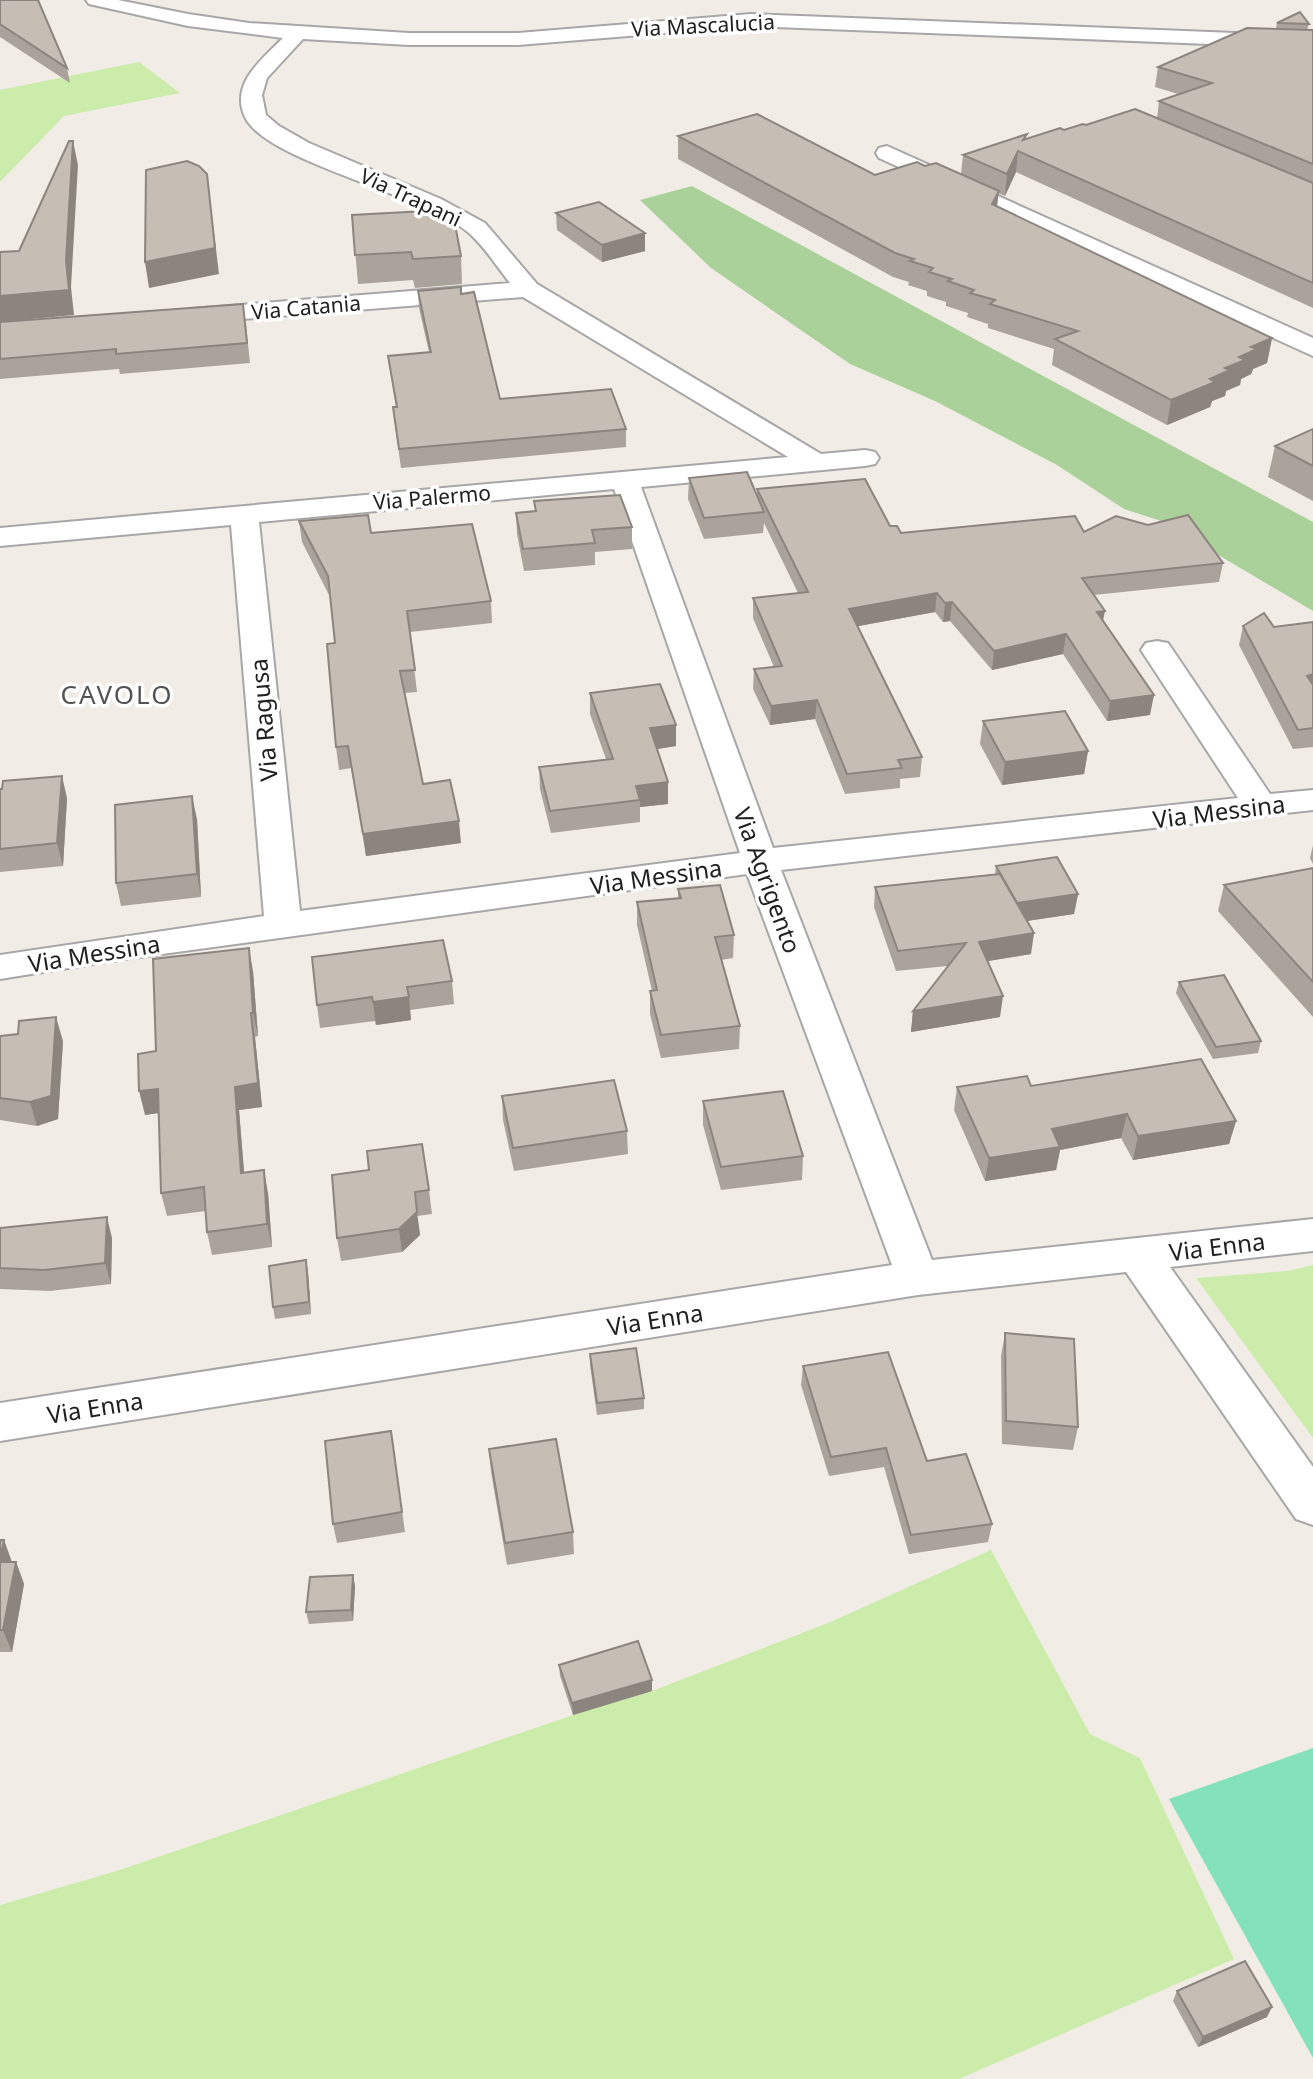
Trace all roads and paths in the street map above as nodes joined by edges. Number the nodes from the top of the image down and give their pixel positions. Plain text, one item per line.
1 (96, 0) edge
2 (298, 33) junction
3 (1313, 42) edge
4 (887, 153) dead end
5 (528, 289) junction
6 (167, 318) edge
7 (1313, 348) edge
8 (865, 458) dead end
9 (814, 461) junction
10 (625, 479) junction
11 (244, 514) junction
12 (0, 537) edge
13 (1157, 650) dead end
14 (1313, 800) edge
15 (1261, 806) junction
16 (760, 861) junction
17 (282, 926) junction
18 (0, 967) edge
19 (1313, 1235) edge
20 (1138, 1255) junction
21 (918, 1278) junction
22 (0, 1422) edge
23 (1313, 1505) edge

1 - 2 street, Via Mascalucia
2 - 3 street, Via Mascalucia
2 - 5 street, Via Trapani
4 - 7 street
5 - 6 street, Via Catania
5 - 9 street, Via Trapani
8 - 9 street, Via Palermo
9 - 10 street, Via Palermo
10 - 11 street, Via Palermo
10 - 16 street, Via Agrigento
11 - 12 street, Via Palermo
11 - 17 street, Via Ragusa
13 - 15 street
14 - 15 street, Via Messina
15 - 16 street, Via Messina
16 - 17 street, Via Messina
16 - 21 street, Via Agrigento
17 - 18 street, Via Messina
19 - 20 street, Via Enna
20 - 21 street, Via Enna
20 - 23 street
21 - 22 street, Via Enna

